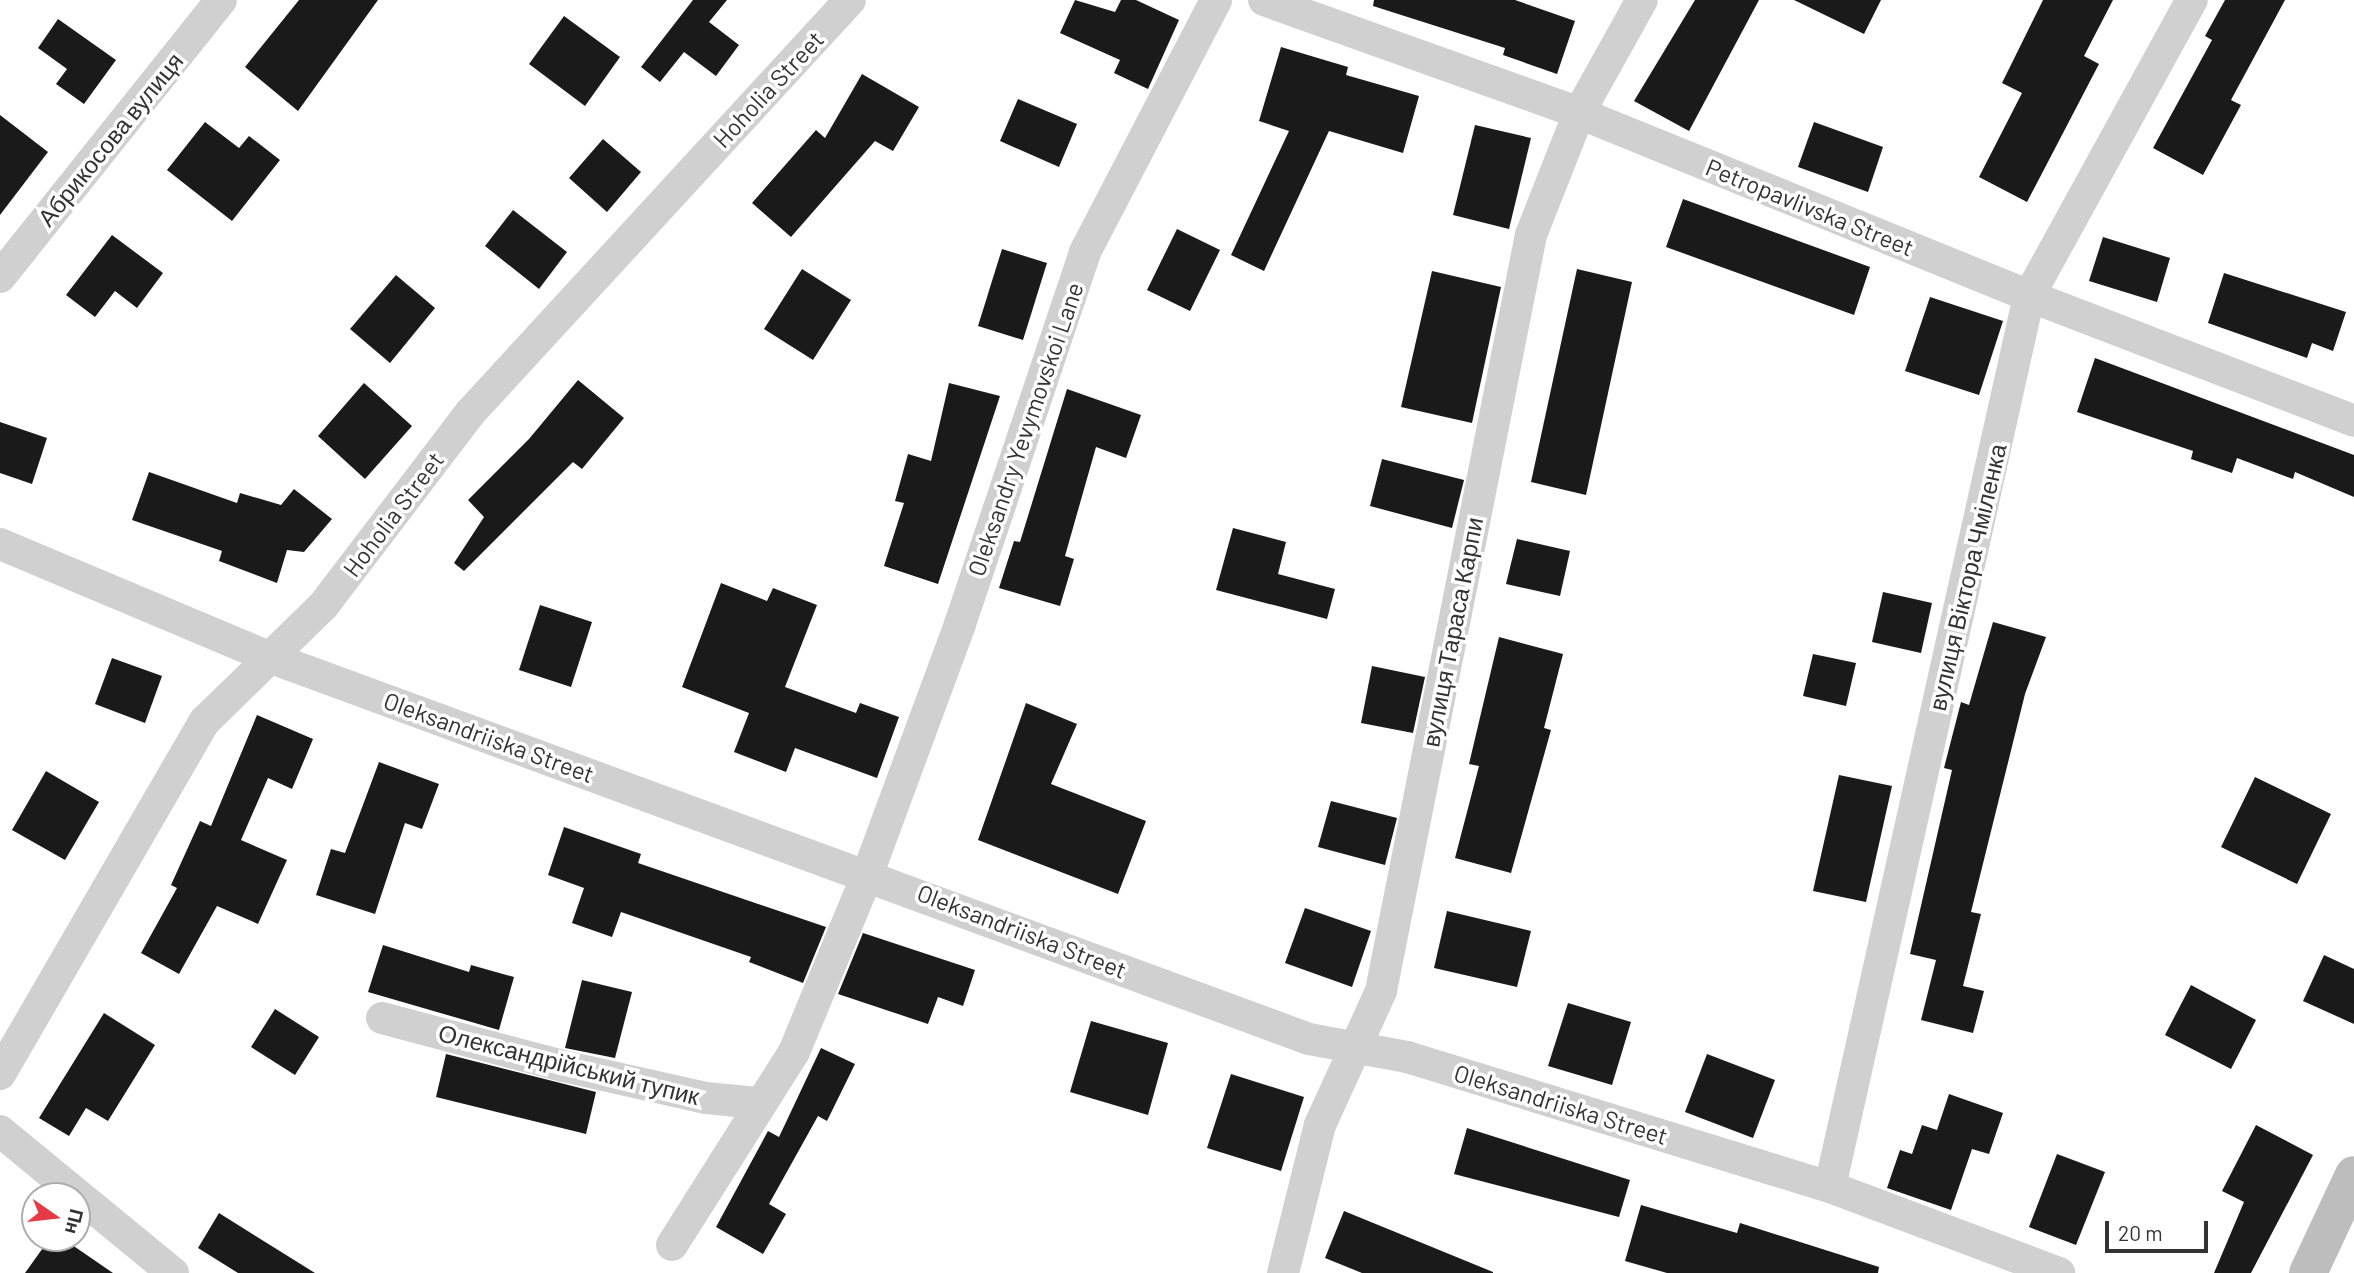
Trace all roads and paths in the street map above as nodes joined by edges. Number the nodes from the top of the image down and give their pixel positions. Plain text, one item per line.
1 (221, 0) edge
2 (850, 0) edge
3 (1216, 0) edge
4 (1264, 0) edge
5 (1642, 0) edge
6 (2192, 0) edge
7 (1579, 113) junction
8 (0, 277) edge
9 (2029, 296) junction
10 (2354, 421) edge
11 (0, 544) edge
12 (266, 656) junction
13 (868, 873) junction
14 (382, 1018) dead end
15 (1356, 1047) junction
16 (0, 1074) edge
17 (758, 1103) junction
18 (0, 1131) edge
19 (2354, 1175) edge
20 (1830, 1187) junction
21 (672, 1245) dead end
22 (173, 1273) edge
23 (1283, 1273) edge
24 (2059, 1273) edge
25 (2308, 1273) edge

1 - 8 street, Абрикосова вулиця
2 - 12 street, Hoholia Street
3 - 13 street, Oleksandry Yevymovskoi Lane
4 - 7 street, Petropavlivska Street
5 - 7 street, вулиця Тараса Карпи
6 - 9 street, вулиця Віктора Чміленка
7 - 9 street, Petropavlivska Street
7 - 15 street, вулиця Тараса Карпи
9 - 10 street, Petropavlivska Street
9 - 20 street, вулиця Віктора Чміленка
11 - 12 street, Oleksandriiska Street
12 - 13 street, Oleksandriiska Street
12 - 16 street, Hoholia Street
13 - 15 street, Oleksandriiska Street
13 - 17 street
14 - 17 street, Олександрійський тупик
15 - 20 street, Oleksandriiska Street
15 - 23 street, вулиця Тараса Карпи
17 - 21 street
18 - 22 street
19 - 25 street
20 - 24 street, Oleksandriiska Street

